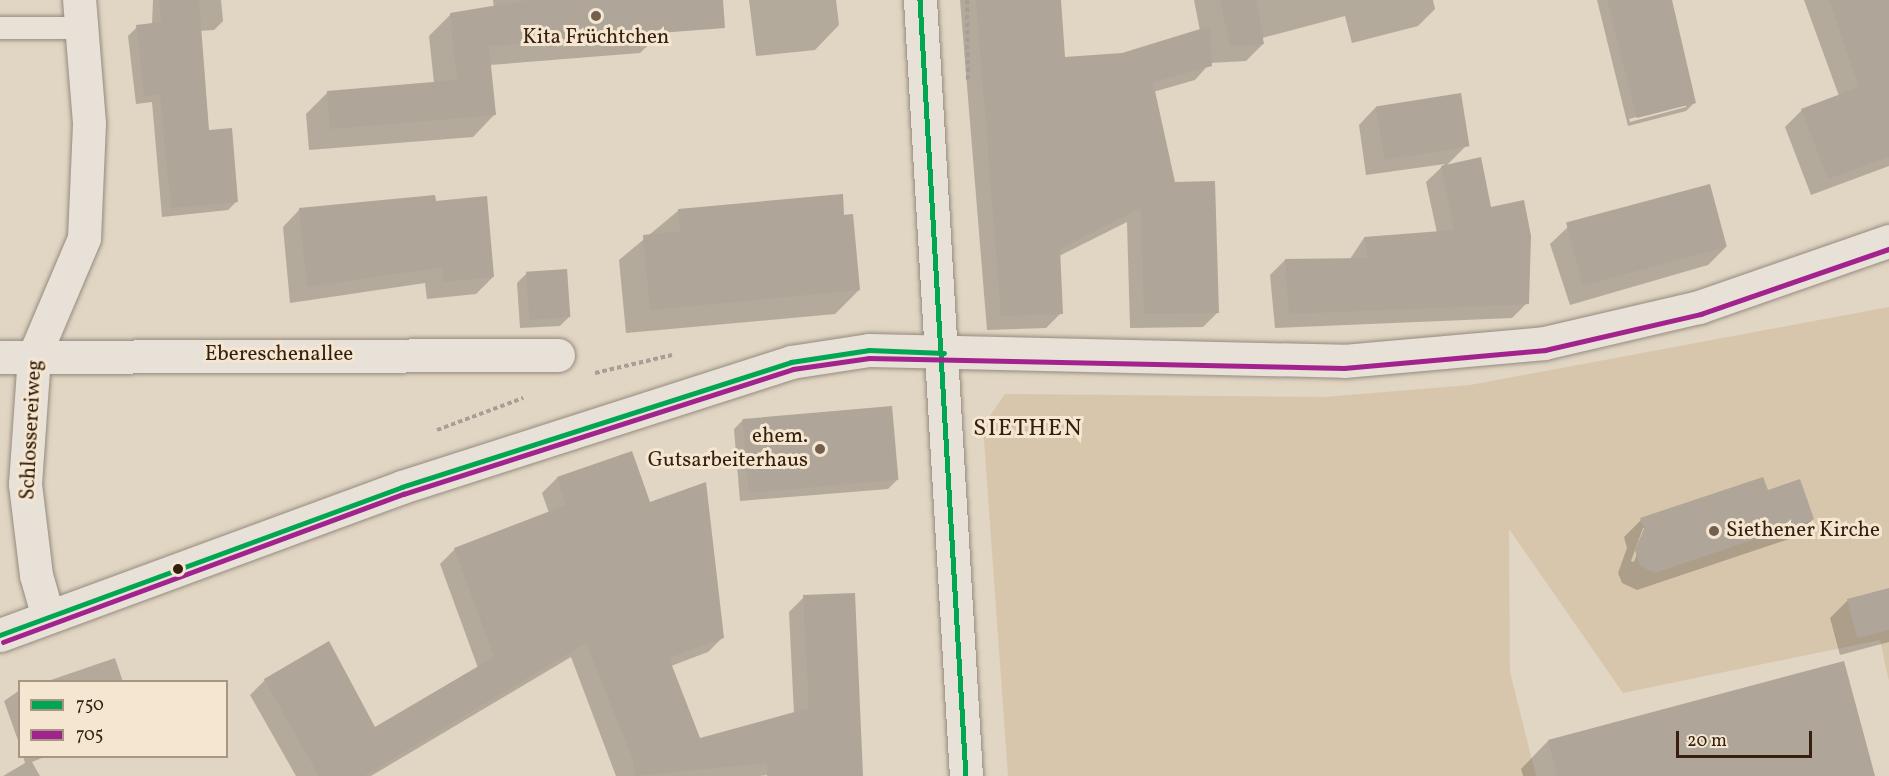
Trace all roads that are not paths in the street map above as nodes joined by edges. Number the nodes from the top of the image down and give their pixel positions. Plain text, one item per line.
1 (920, 0) edge
2 (81, 14) edge
3 (0, 28) edge
4 (1889, 241) edge
5 (944, 352) junction
6 (558, 355) dead end
7 (34, 356) junction
8 (0, 357) edge
9 (48, 616) junction
10 (0, 635) edge
11 (966, 776) edge

1 - 5 main road
2 - 3 lane
2 - 7 main road, Schlossereiweg
4 - 5 main road
5 - 9 main road
5 - 11 main road
6 - 7 main road, Ebereschenallee
7 - 8 main road, Ebereschenallee
7 - 9 main road, Schlossereiweg
9 - 10 main road

